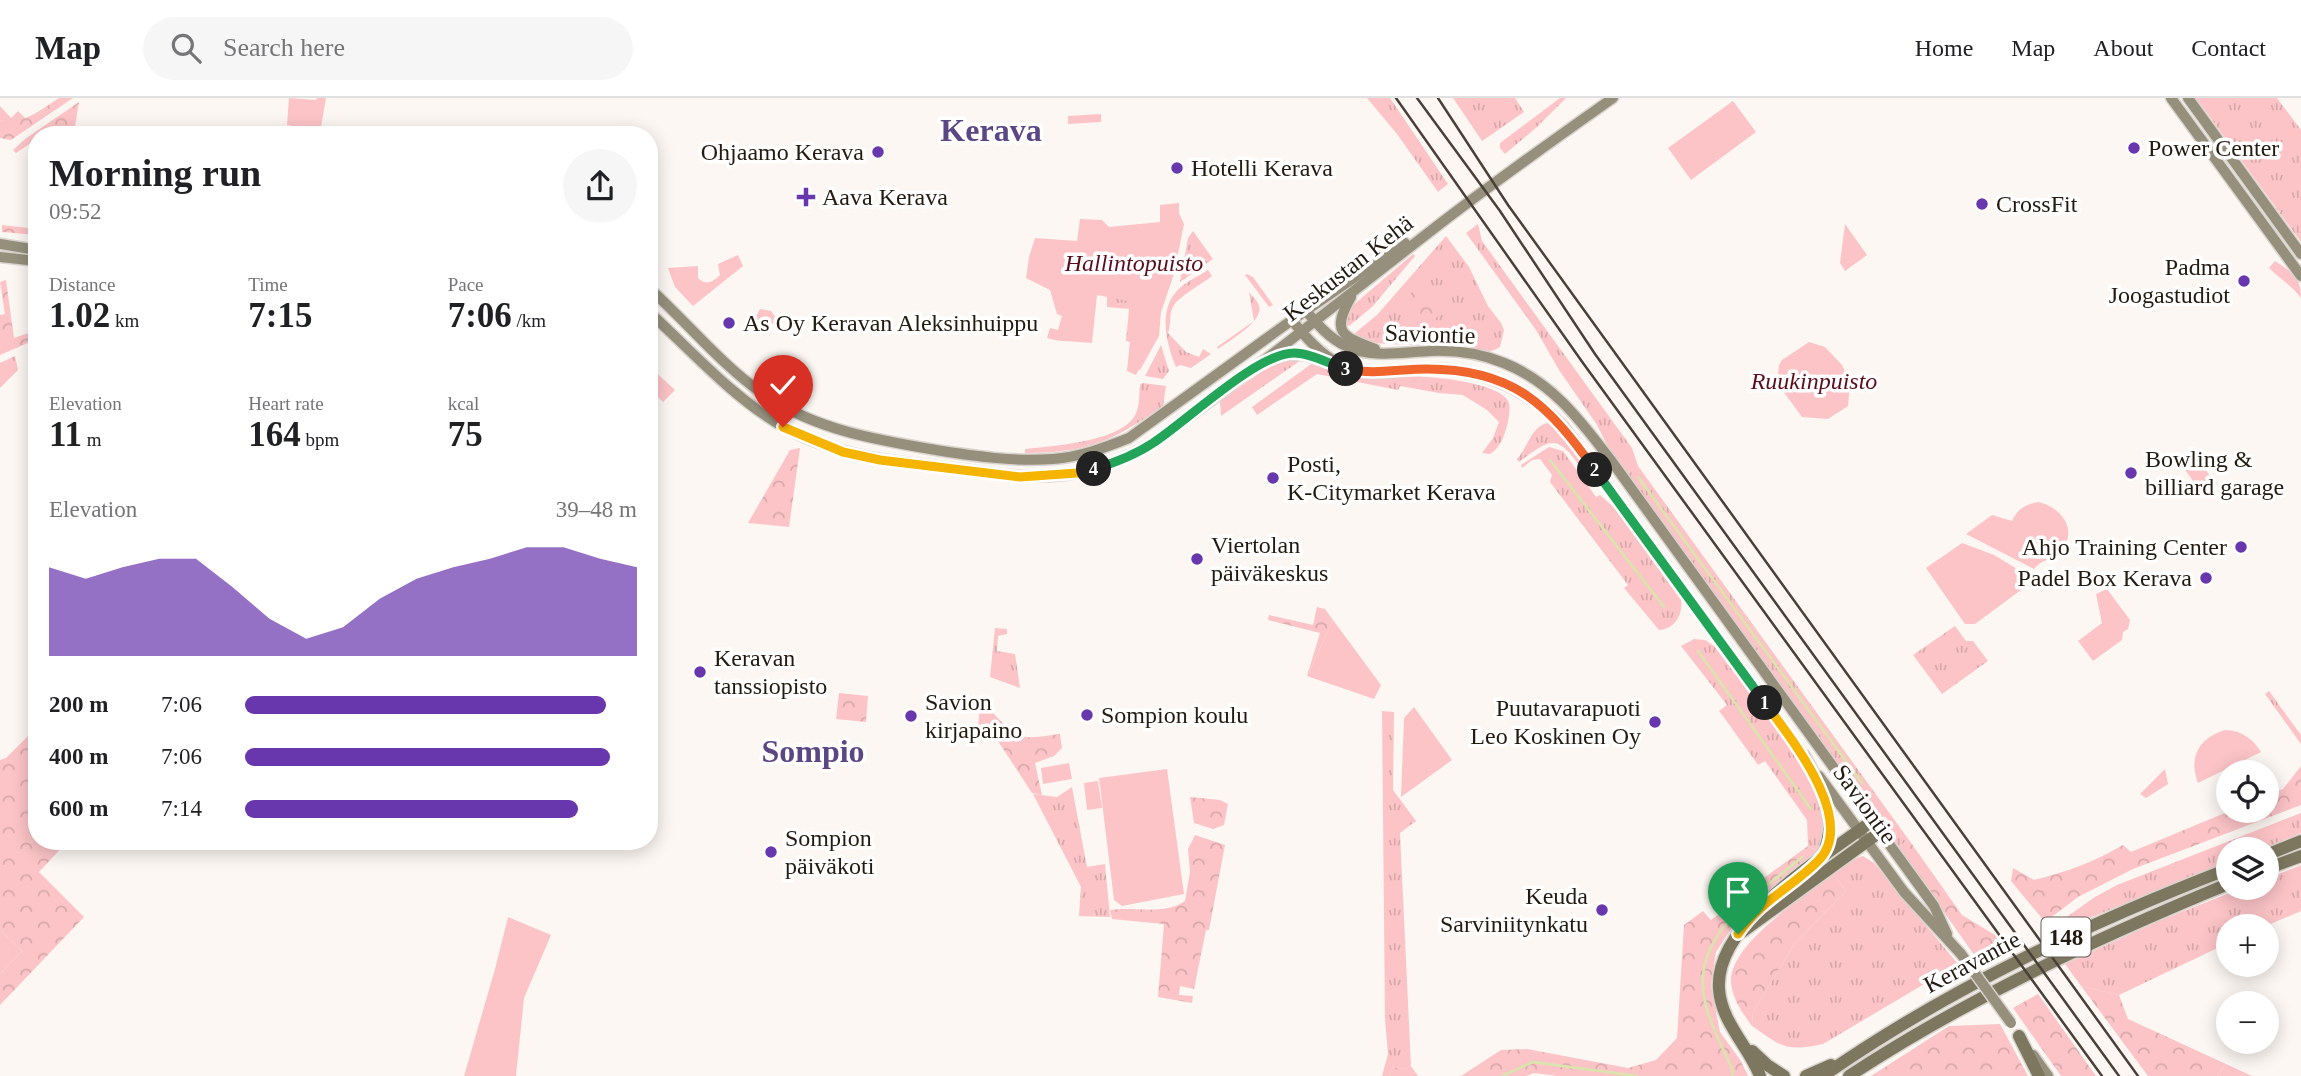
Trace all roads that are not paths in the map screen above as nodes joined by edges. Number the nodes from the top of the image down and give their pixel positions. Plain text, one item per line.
1 (1600, 98) edge
2 (1613, 98) edge
3 (2171, 98) edge
4 (2188, 98) edge
5 (1529, 157) junction
6 (1432, 229) junction
7 (0, 244) edge
8 (28, 249) edge
9 (2301, 254) edge
10 (0, 257) edge
11 (28, 260) edge
12 (2301, 276) edge
13 (1353, 293) junction
14 (658, 296) edge
15 (1306, 311) junction
16 (658, 320) edge
17 (1292, 320) junction
18 (1314, 321) junction
19 (1301, 331) junction
20 (1387, 353) junction
21 (1258, 364) junction
22 (1350, 370) junction
23 (1804, 756) junction
24 (1872, 821) junction
25 (1880, 832) junction
26 (1863, 836) junction
27 (2301, 841) edge
28 (2279, 850) edge
29 (2301, 856) edge
30 (1820, 860) junction
31 (2279, 864) edge
32 (2216, 874) edge
33 (2216, 889) edge
34 (1738, 934) junction
35 (1950, 939) junction
36 (2020, 1035) junction
37 (1742, 1041) junction
38 (1850, 1057) junction
39 (1875, 1059) junction
40 (1760, 1076) edge
41 (1784, 1076) edge
42 (1806, 1076) edge
43 (1823, 1076) edge
44 (1849, 1076) edge
45 (1860, 1076) edge
46 (2039, 1076) edge
47 (2048, 1076) edge

1 - 5 main road
2 - 5 main road
3 - 12 main road
4 - 9 main road
5 - 6 main road
6 - 13 main road, Keskustan Kehä
6 - 15 main road, Keskustan Kehä
7 - 8 main road
10 - 11 main road
13 - 18 main road, Keskustan Kehä
13 - 20 main road
14 - 17 main road, Keskustan Kehä
15 - 17 main road, Keskustan Kehä
15 - 18 main road, Saviontie
16 - 21 main road, Keskustan Kehä
17 - 19 main road, Saviontie
18 - 19 main road, Keskustan Kehä
18 - 20 main road, Saviontie
19 - 21 main road, Keskustan Kehä
19 - 22 main road, Saviontie
20 - 24 main road, Saviontie
21 - 22 main road
22 - 23 main road, Saviontie
23 - 26 main road, Saviontie
23 - 30 main road
24 - 25 main road, Saviontie
24 - 26 main road
25 - 26 main road
25 - 35 main road, Saviontie
26 - 30 main road
26 - 34 main road
26 - 35 main road, Saviontie
27 - 28 main road
29 - 31 main road
30 - 34 main road
32 - 38 main road, Keravantie / 148
33 - 39 main road, Keravantie / 148
34 - 37 main road
35 - 36 main road, Saviontie, bridge
36 - 46 main road
36 - 47 main road, Saviontie
37 - 40 main road
37 - 41 main road
38 - 42 main road
38 - 43 main road, Keravantie / 148
39 - 44 main road, Keravantie / 148
39 - 45 main road

